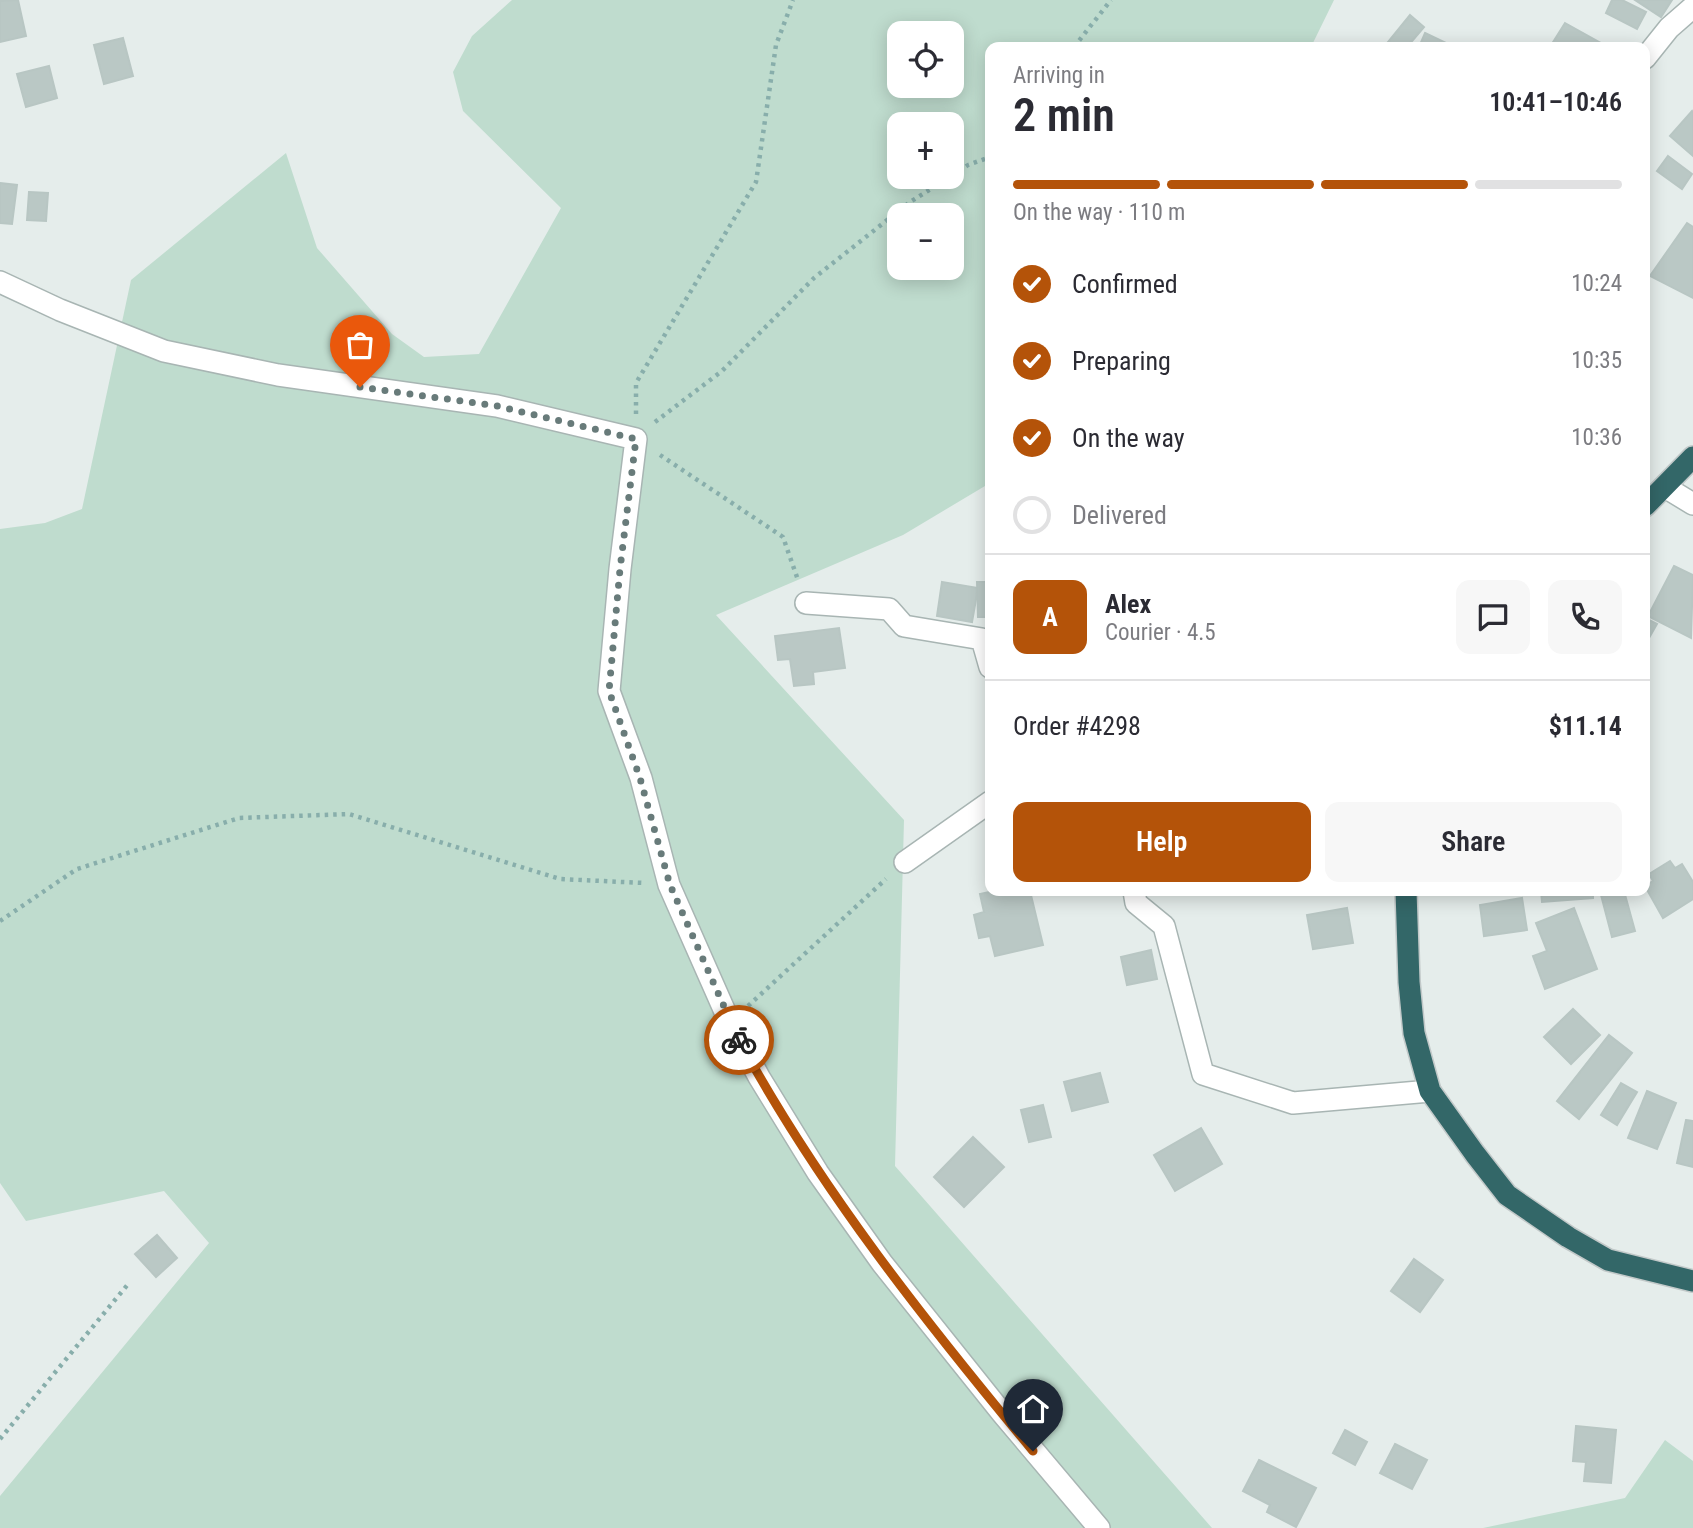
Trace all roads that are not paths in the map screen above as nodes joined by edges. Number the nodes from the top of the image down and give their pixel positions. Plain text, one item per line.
1 (1693, 7) edge
2 (1650, 52) edge
3 (0, 282) edge
4 (1693, 457) edge
5 (1665, 487) junction
6 (1650, 501) edge
7 (1693, 504) edge
8 (806, 603) road end
9 (985, 650) edge
10 (985, 806) edge
11 (905, 862) road end
12 (1135, 896) edge
13 (1406, 896) edge
14 (1430, 1091) junction
15 (1693, 1281) edge
16 (1099, 1528) edge

1 - 2 street
3 - 16 street
4 - 5 highway
5 - 6 highway
5 - 7 street
8 - 9 street
10 - 11 street
12 - 14 street
13 - 14 highway
14 - 15 highway

